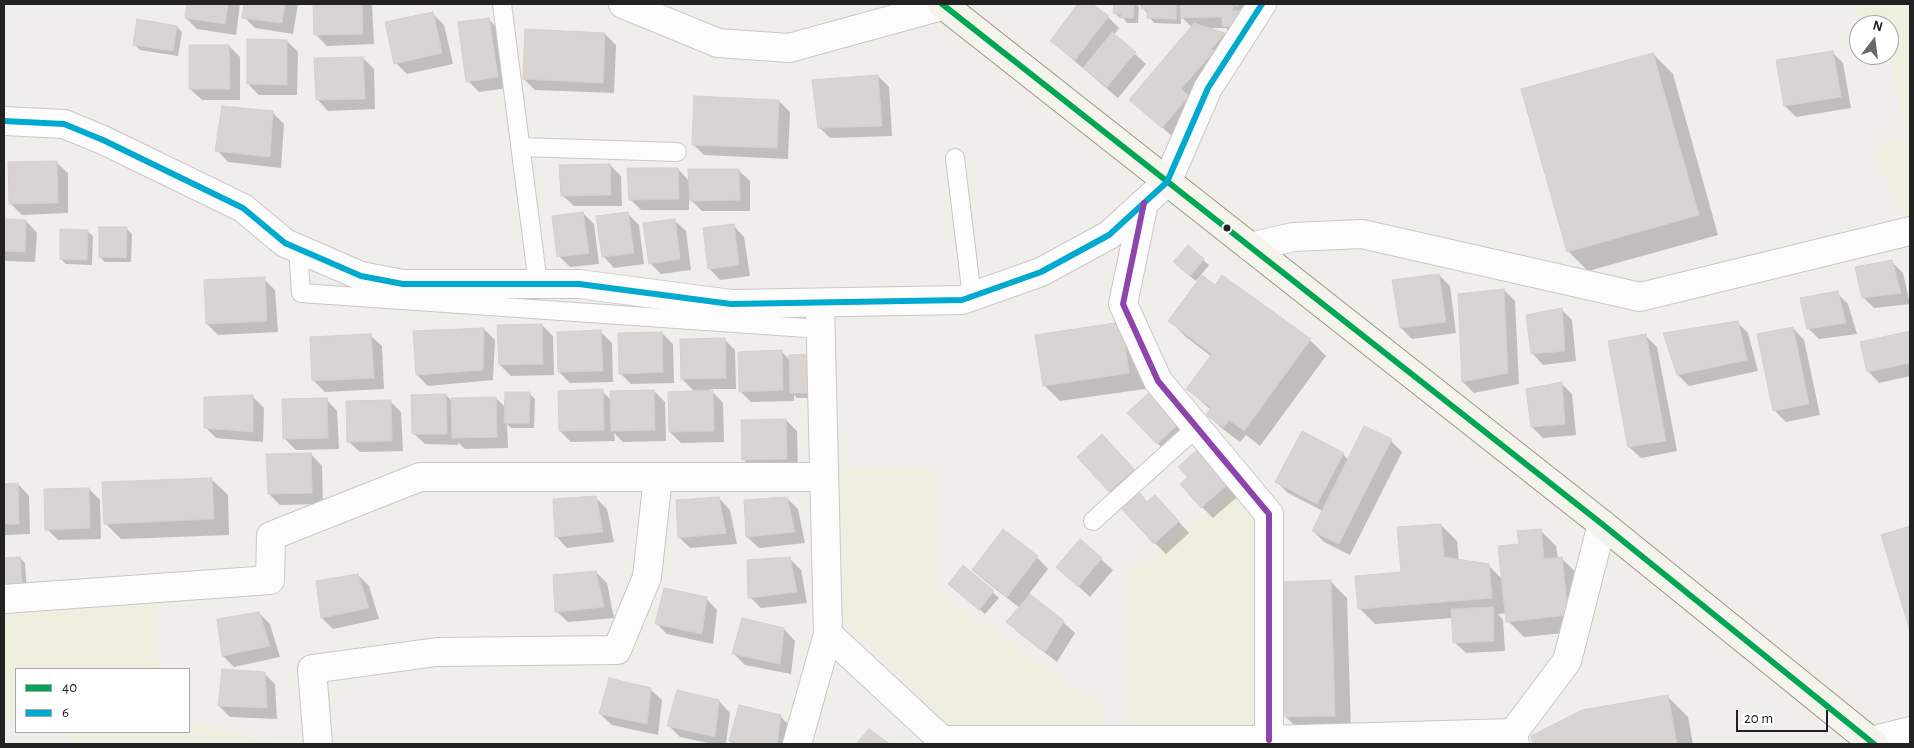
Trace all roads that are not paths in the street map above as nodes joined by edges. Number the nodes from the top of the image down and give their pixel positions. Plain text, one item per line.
1 (502, 4) edge
2 (624, 4) edge
3 (945, 4) edge
4 (1262, 4) edge
5 (4, 120) edge
6 (521, 147) junction
7 (677, 152) dead end
8 (955, 158) dead end
9 (1167, 182) junction
10 (1144, 203) junction
11 (1910, 231) edge
12 (298, 248) junction
13 (1250, 248) junction
14 (538, 284) junction
15 (972, 297) junction
16 (742, 314) junction
17 (821, 316) junction
18 (1197, 427) junction
19 (658, 477) junction
20 (824, 477) junction
21 (1093, 521) dead end
22 (1602, 524) junction
23 (4, 599) edge
24 (828, 634) junction
25 (1910, 731) edge
26 (1514, 739) edge
27 (1269, 740) junction
28 (1872, 743) edge
29 (318, 744) edge
30 (797, 744) edge

1 - 6 lane
2 - 3 street
3 - 9 main road
4 - 9 street
5 - 12 street
6 - 7 lane
6 - 14 lane
8 - 15 lane
9 - 10 street
9 - 13 main road
10 - 15 street
10 - 18 street
11 - 13 street
12 - 14 street
12 - 16 lane
13 - 22 main road
14 - 16 street
15 - 17 street
16 - 17 street
17 - 20 street
18 - 21 lane
18 - 27 street
19 - 20 street
19 - 23 street
19 - 29 street
20 - 24 street
22 - 26 street
22 - 28 main road
24 - 27 street
24 - 30 street
25 - 28 street
26 - 27 street

